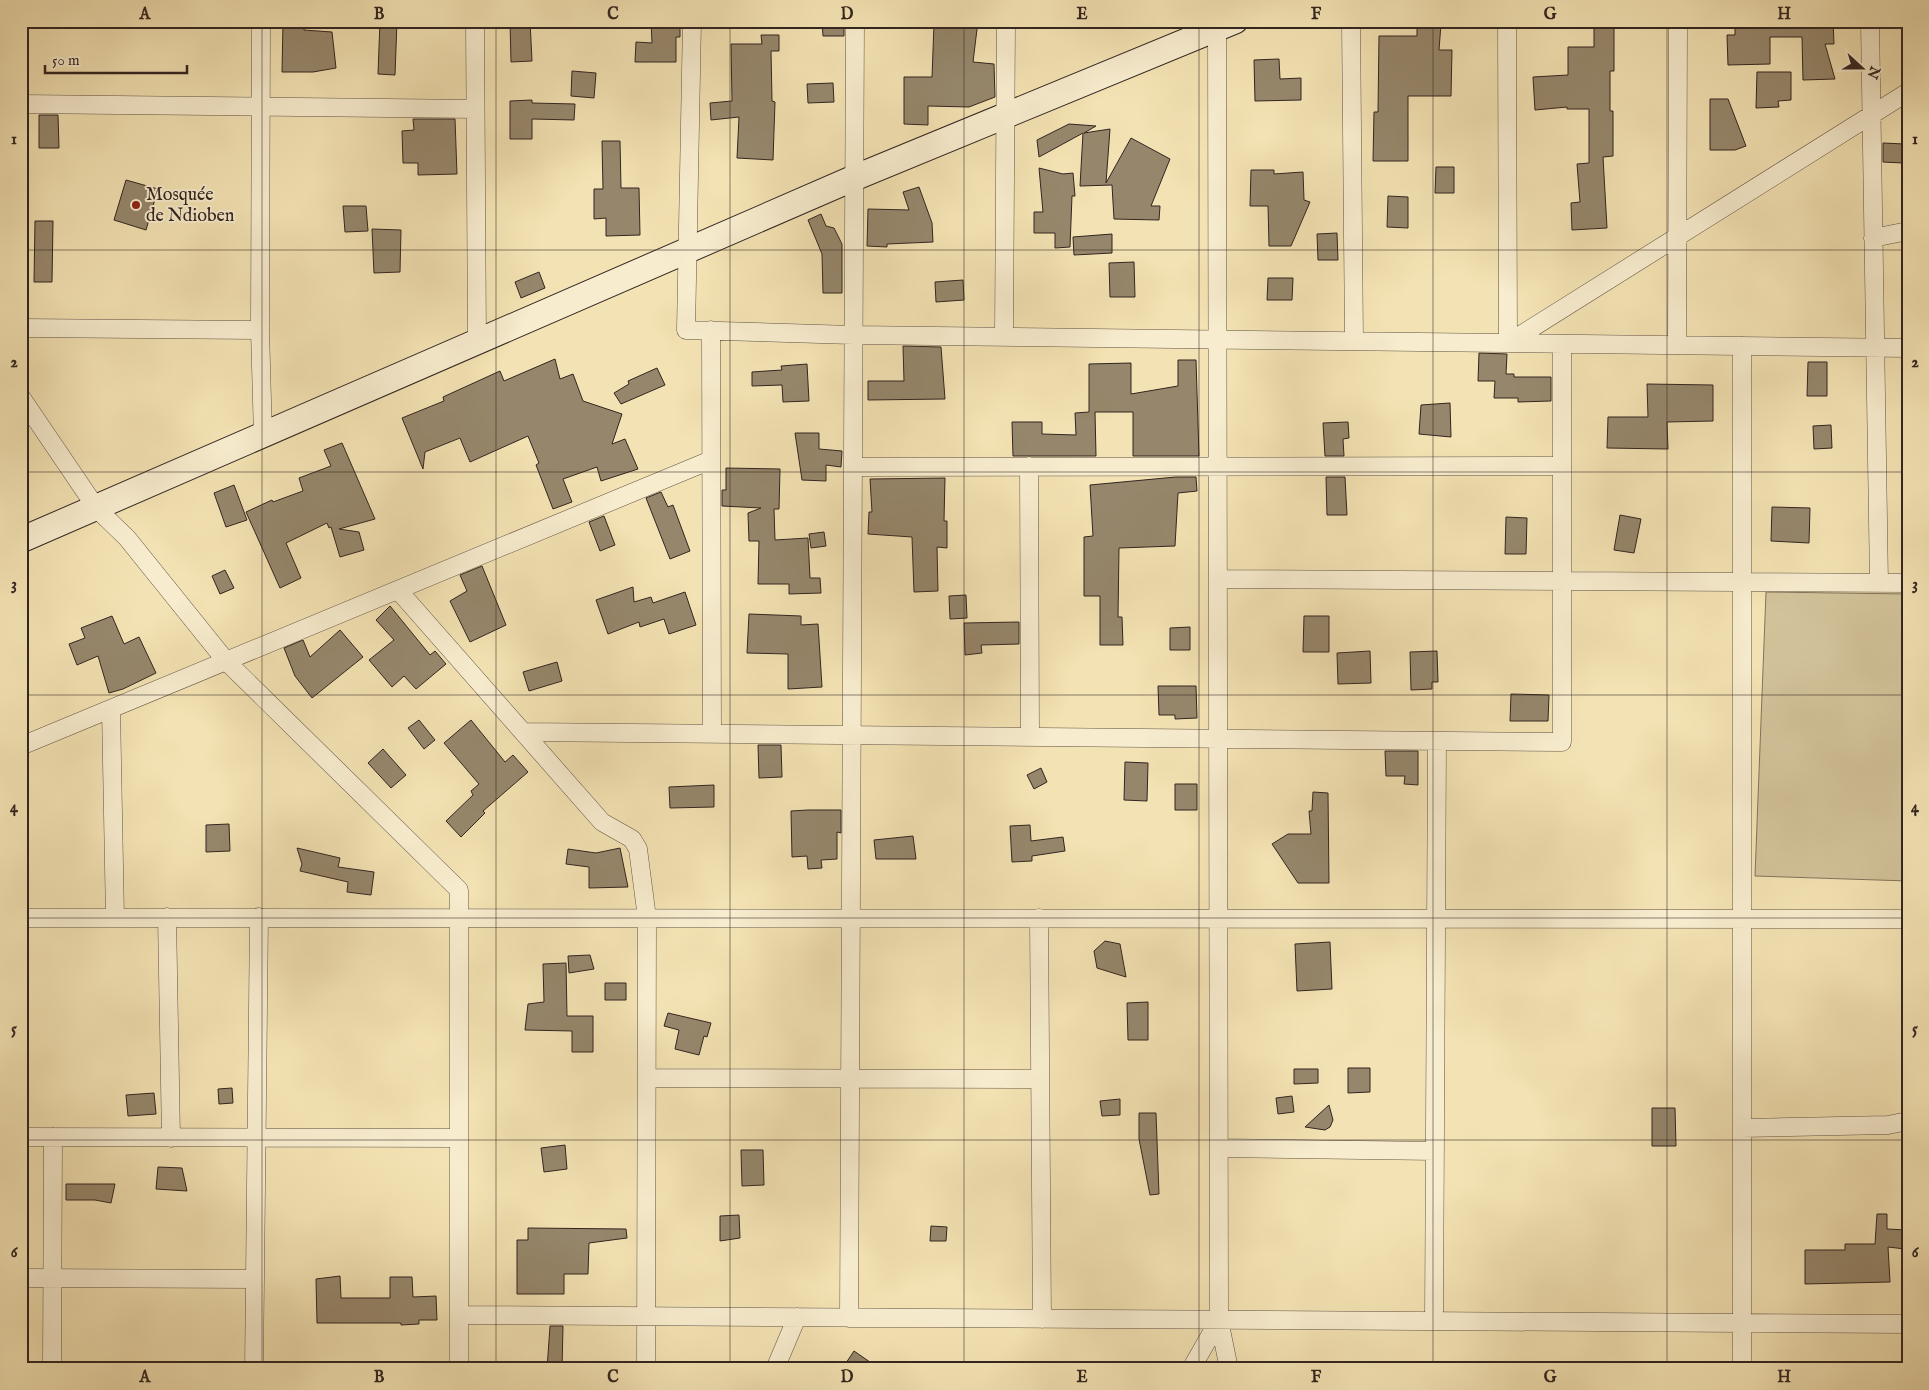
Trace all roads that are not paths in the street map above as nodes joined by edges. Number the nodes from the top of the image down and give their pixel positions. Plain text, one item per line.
1 (260, 21) edge
2 (475, 21) edge
3 (692, 21) edge
4 (854, 21) edge
5 (1006, 21) edge
6 (1351, 21) edge
7 (1507, 21) edge
8 (1678, 21) edge
9 (1870, 21) edge
10 (1223, 24) edge
11 (1908, 92) edge
12 (21, 104) edge
13 (260, 107) junction
14 (475, 109) junction
15 (1871, 115) junction
16 (1006, 117) junction
17 (854, 178) junction
18 (1908, 231) edge
19 (1679, 236) junction
20 (1873, 238) junction
21 (689, 250) junction
22 (21, 328) edge
23 (260, 330) junction
24 (711, 330) junction
25 (853, 335) junction
26 (1004, 336) junction
27 (1218, 340) junction
28 (1354, 341) junction
29 (478, 343) junction
30 (1508, 343) junction
31 (1562, 344) junction
32 (1677, 346) junction
33 (1742, 346) junction
34 (1875, 348) junction
35 (1908, 348) edge
36 (21, 397) edge
37 (263, 436) junction
38 (712, 460) junction
39 (1028, 466) junction
40 (1218, 466) junction
41 (1562, 466) junction
42 (853, 467) junction
43 (97, 509) junction
44 (21, 540) edge
45 (1218, 580) junction
46 (1562, 581) junction
47 (1742, 582) junction
48 (1879, 583) junction
49 (1908, 583) edge
50 (398, 590) junction
51 (226, 661) junction
52 (111, 709) junction
53 (523, 732) junction
54 (712, 734) junction
55 (852, 735) junction
56 (1030, 737) junction
57 (1218, 738) junction
58 (1437, 741) junction
59 (21, 746) edge
60 (21, 918) edge
61 (115, 918) junction
62 (167, 918) junction
63 (258, 918) junction
64 (458, 918) junction
65 (647, 918) junction
66 (852, 918) junction
67 (1039, 918) junction
68 (1218, 918) junction
69 (1436, 918) junction
70 (1742, 918) junction
71 (1908, 919) edge
72 (647, 1078) junction
73 (850, 1079) junction
74 (1040, 1079) junction
75 (1908, 1121) edge
76 (1742, 1128) junction
77 (21, 1137) edge
78 (53, 1137) junction
79 (171, 1138) junction
80 (256, 1138) junction
81 (459, 1138) junction
82 (1219, 1148) junction
83 (1435, 1151) junction
84 (21, 1278) edge
85 (52, 1278) junction
86 (255, 1279) junction
87 (459, 1315) junction
88 (646, 1316) junction
89 (797, 1317) junction
90 (850, 1318) junction
91 (1042, 1319) junction
92 (1219, 1320) junction
93 (1434, 1321) junction
94 (1742, 1323) junction
95 (1908, 1324) edge
96 (52, 1369) edge
97 (254, 1369) edge
98 (459, 1369) edge
99 (646, 1369) edge
100 (775, 1369) edge
101 (1191, 1369) edge
102 (1229, 1369) edge
103 (1742, 1369) edge

1 - 13 street
2 - 14 street
3 - 21 street
4 - 17 street
5 - 16 street
6 - 28 street
7 - 30 street
8 - 19 street
9 - 15 street
10 - 16 main road
10 - 27 street
11 - 15 street
12 - 13 street
13 - 14 street
13 - 23 street
14 - 29 street
15 - 19 street
15 - 20 street
16 - 17 main road
16 - 26 street
17 - 21 main road
17 - 25 street
18 - 20 street
19 - 30 street
19 - 32 street
20 - 34 street
21 - 24 street
21 - 29 main road
22 - 23 street
23 - 37 street
24 - 25 street
24 - 38 street
25 - 26 street
25 - 42 street
26 - 27 street
27 - 28 street
27 - 40 street
28 - 30 street
29 - 37 main road
30 - 31 street
31 - 32 street
31 - 41 street
32 - 33 street
33 - 34 street
33 - 47 street
34 - 35 street
34 - 48 street
36 - 43 street
37 - 43 main road
38 - 50 street
38 - 54 street
39 - 40 street
39 - 42 street
39 - 56 street
40 - 41 street
40 - 45 street
41 - 46 street
42 - 55 street
43 - 44 main road
43 - 51 street
45 - 46 street
45 - 57 street
46 - 47 street
46 - 58 street
47 - 48 street
47 - 70 street
48 - 49 street
50 - 51 street
50 - 53 street
51 - 52 street
51 - 64 street
52 - 59 street
52 - 61 street
53 - 54 street
53 - 65 street
54 - 55 street
55 - 56 street
55 - 66 street
56 - 57 street
57 - 58 street
57 - 68 street
58 - 69 street
60 - 61 street
61 - 62 street
62 - 63 street
62 - 79 street
63 - 64 street
63 - 80 street
64 - 65 street
64 - 81 street
65 - 66 street
65 - 72 street
66 - 67 street
66 - 73 street
67 - 68 street
67 - 74 street
68 - 69 street
68 - 82 street
69 - 70 street
69 - 83 street
70 - 71 street
70 - 76 street
72 - 73 street
72 - 88 street
73 - 74 street
73 - 90 street
74 - 91 street
75 - 76 street
76 - 94 street
77 - 78 street
78 - 79 street
78 - 85 street
79 - 80 street
80 - 81 street
80 - 86 street
81 - 87 street
82 - 83 street
82 - 92 street
83 - 93 street
84 - 85 street
85 - 86 street
85 - 96 street
86 - 97 street
87 - 88 street
87 - 98 street
88 - 89 street
88 - 99 street
89 - 90 street
89 - 100 street
90 - 91 street
91 - 92 street
92 - 93 street
92 - 101 street
92 - 102 street
93 - 94 street
94 - 95 street
94 - 103 street

